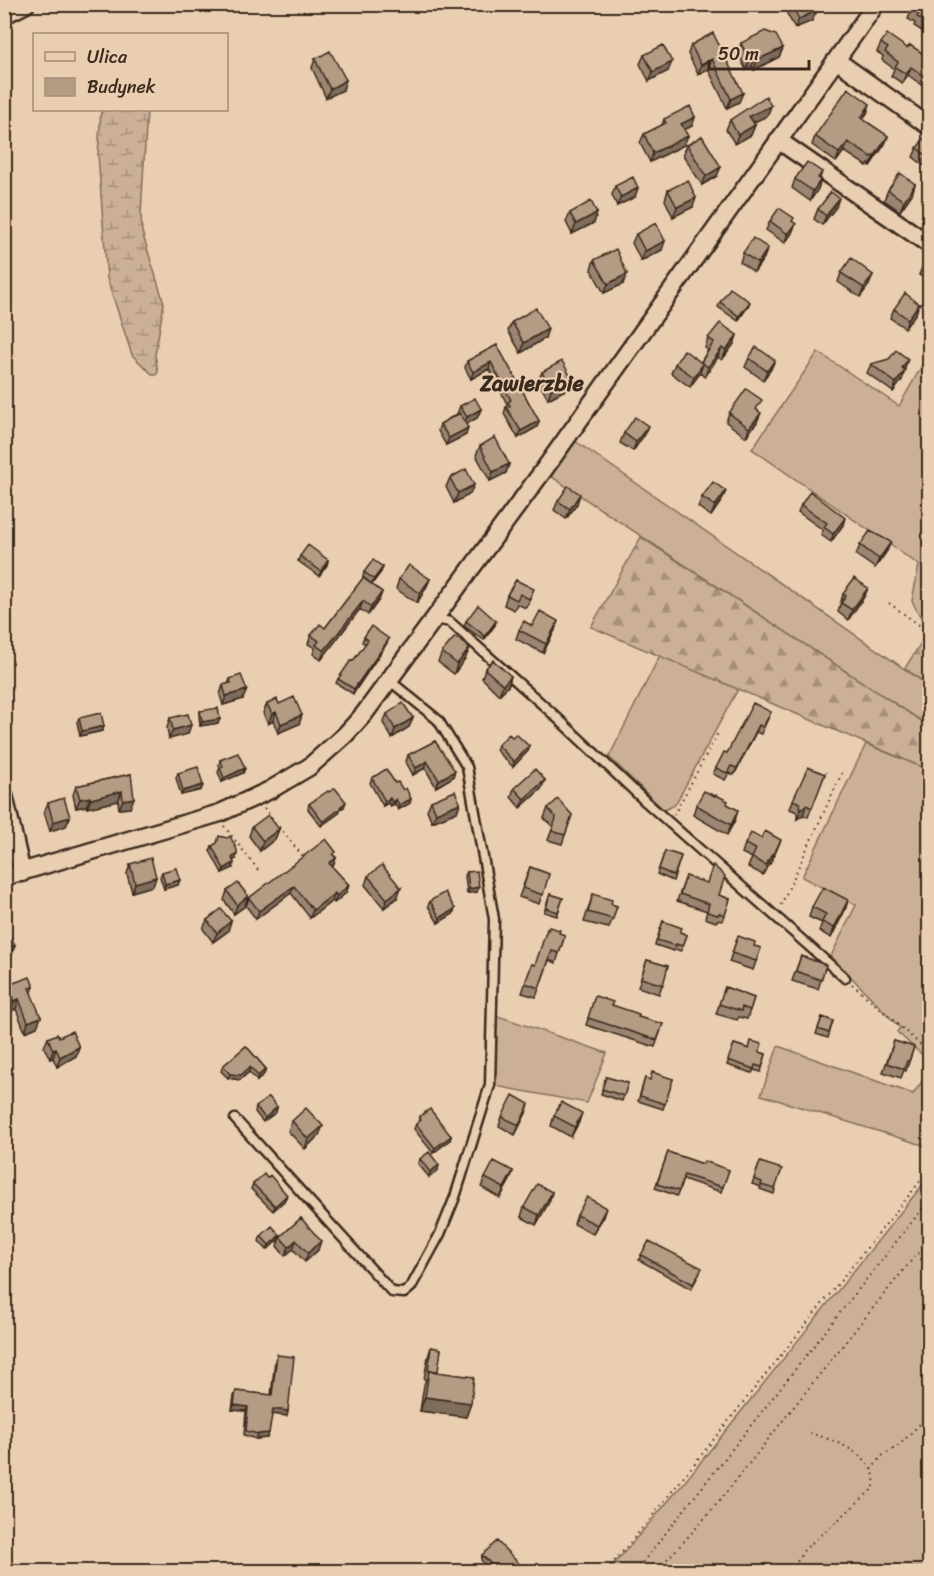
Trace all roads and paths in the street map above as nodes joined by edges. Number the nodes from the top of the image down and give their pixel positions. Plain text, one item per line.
1 (26, 4) edge
2 (876, 4) edge
3 (4, 15) edge
4 (836, 60) junction
5 (930, 127) edge
6 (778, 140) junction
7 (930, 245) edge
8 (889, 603) dead end
9 (434, 619) junction
10 (930, 633) edge
11 (389, 680) junction
12 (719, 731) dead end
13 (842, 773) dead end
14 (4, 795) edge
15 (255, 797) junction
16 (214, 815) junction
17 (670, 822) junction
18 (310, 866) edge
19 (259, 871) dead end
20 (22, 873) junction
21 (4, 878) edge
22 (775, 916) junction
23 (845, 978) joint
24 (930, 1053) edge
25 (235, 1119) dead end
26 (930, 1169) edge
27 (930, 1199) edge
28 (930, 1238) edge
29 (918, 1253) junction
30 (930, 1277) edge
31 (930, 1405) edge
32 (810, 1433) dead end
33 (871, 1470) junction
34 (600, 1572) edge
35 (635, 1572) edge
36 (654, 1572) edge
37 (792, 1572) edge

1 - 3 street
2 - 4 street
4 - 5 street
4 - 6 street
6 - 7 street
6 - 9 street
8 - 10 path
9 - 11 street
9 - 17 lane
11 - 15 street
11 - 25 lane
12 - 17 path
13 - 22 path
14 - 20 street
15 - 16 street
15 - 18 path
16 - 19 path
16 - 20 street
17 - 22 lane
20 - 21 street
22 - 23 lane
23 - 24 path
26 - 34 path
27 - 35 path
28 - 29 path
29 - 30 path
29 - 36 path
31 - 33 path
32 - 33 path
33 - 37 path

